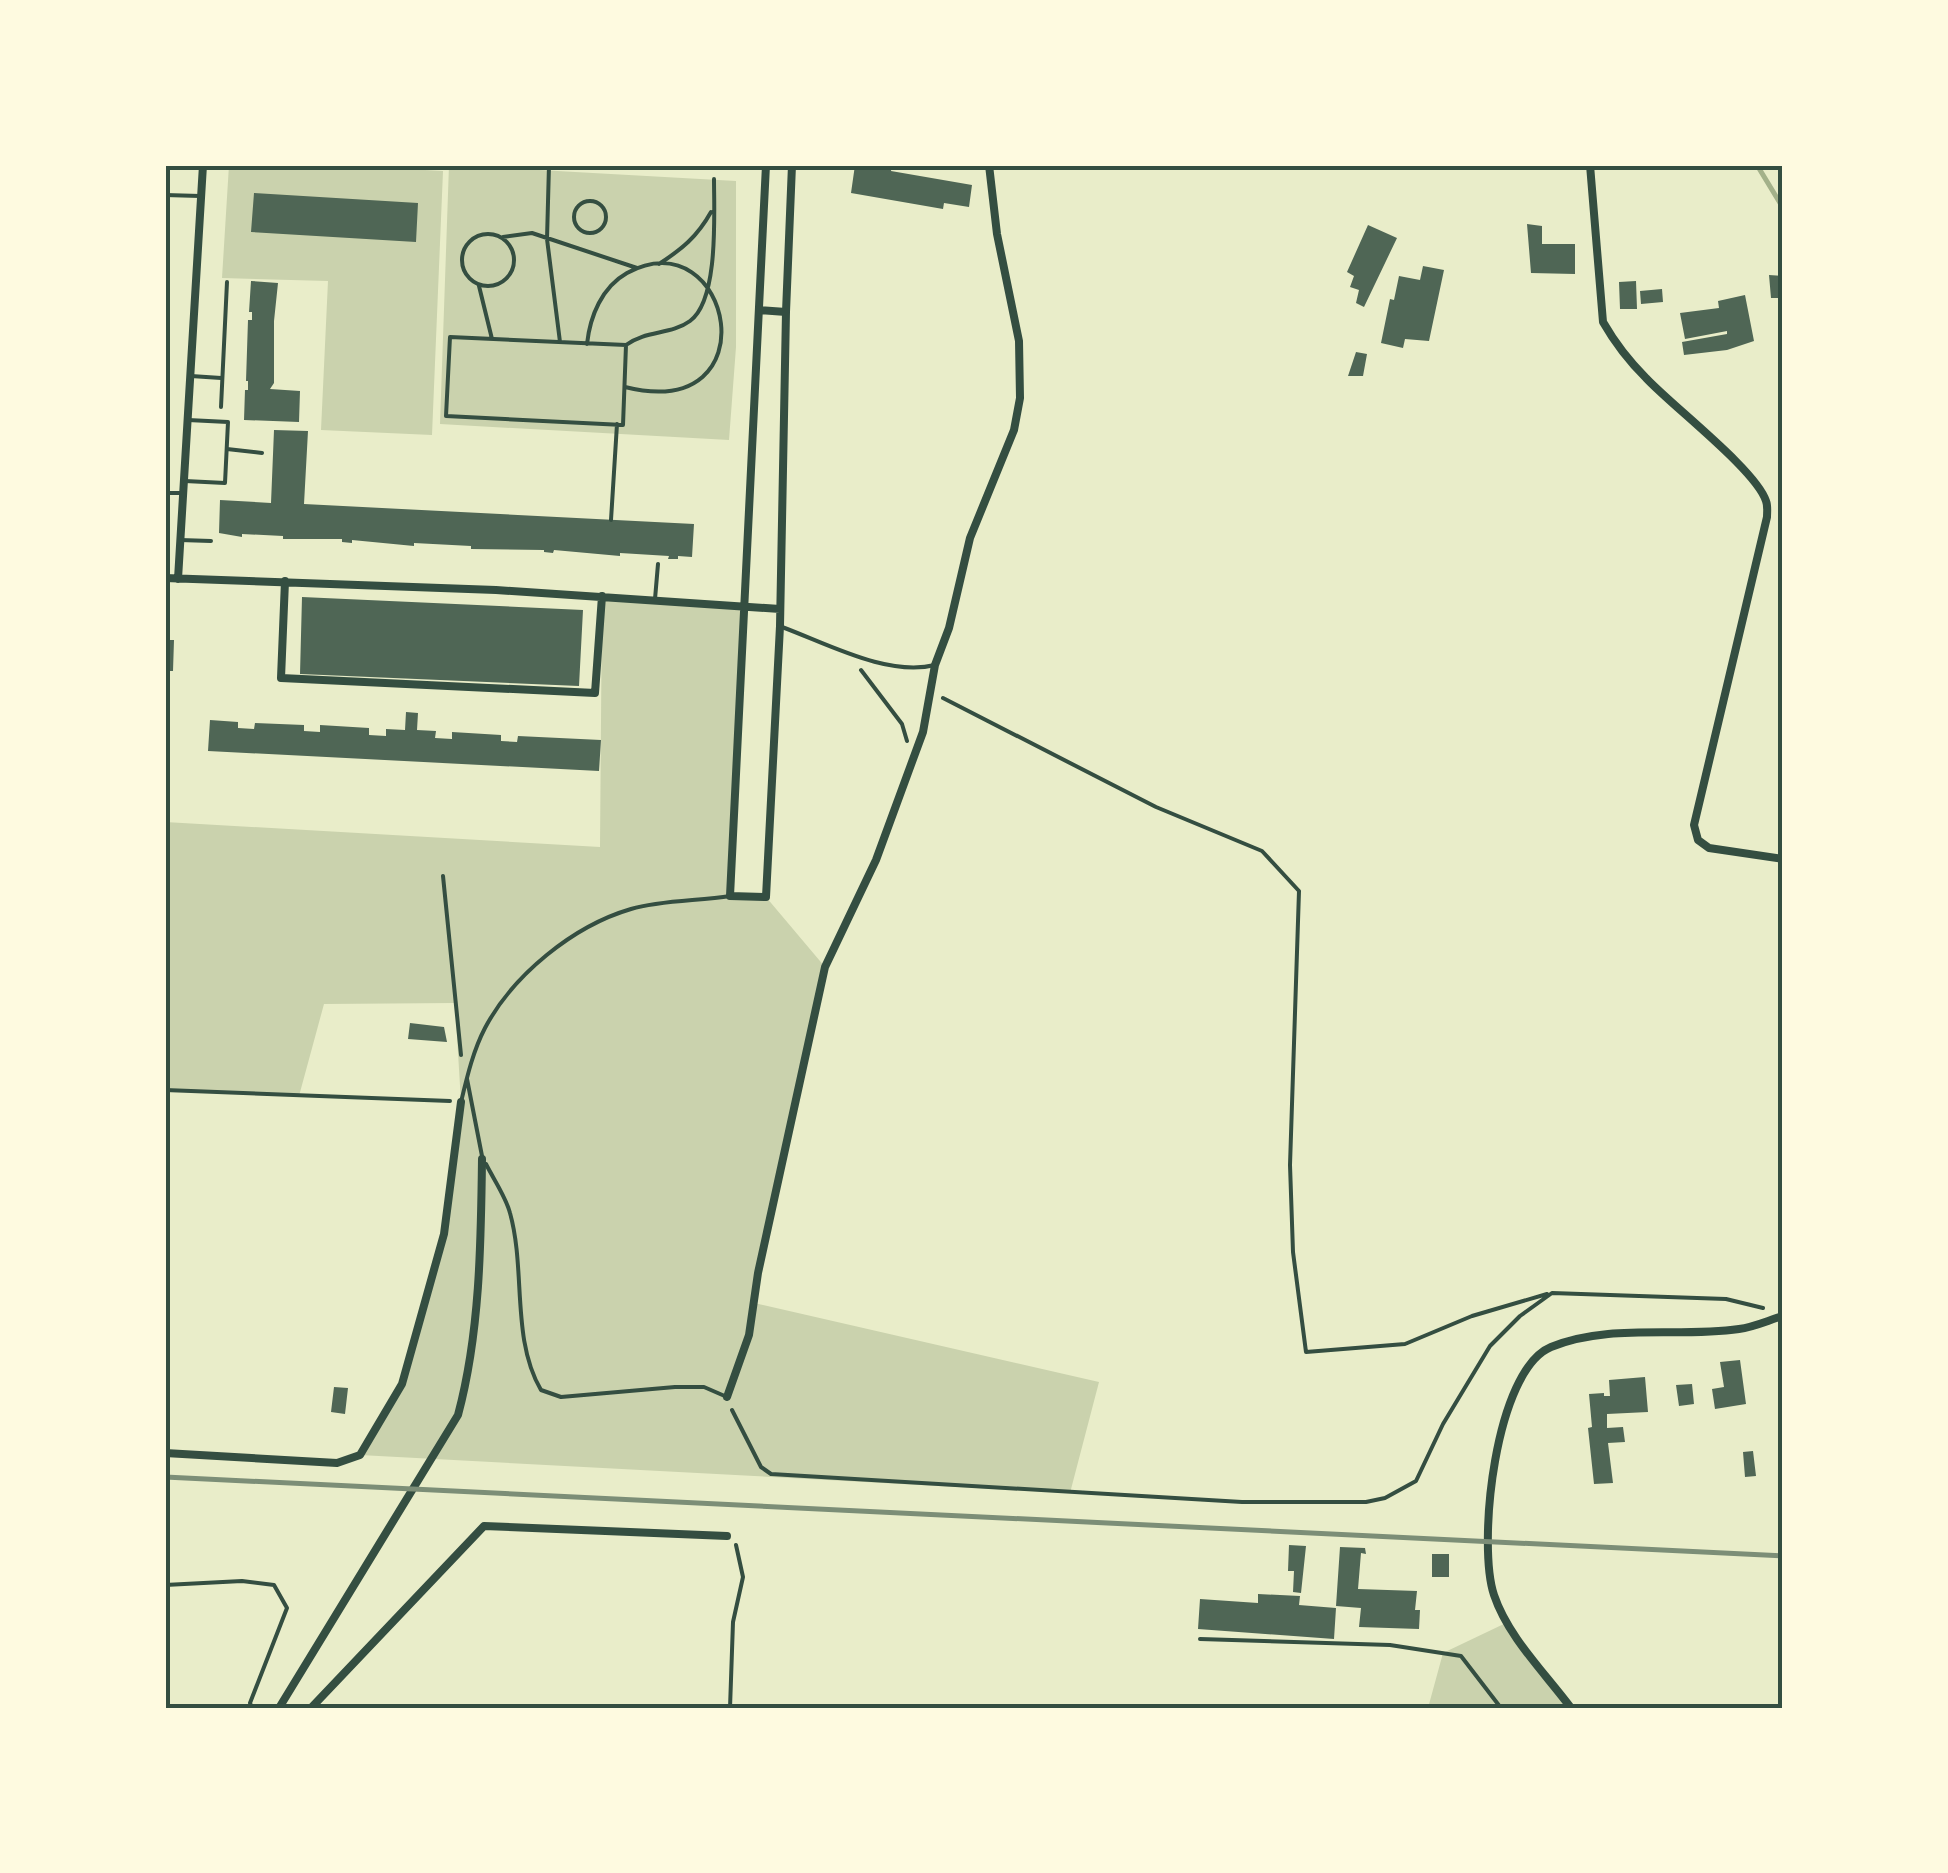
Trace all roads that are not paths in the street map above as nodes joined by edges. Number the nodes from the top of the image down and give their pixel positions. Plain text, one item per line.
1 (203, 165) edge
2 (766, 165) edge
3 (792, 165) edge
4 (989, 165) edge
5 (1590, 165) edge
6 (165, 195) edge
7 (201, 196) junction
8 (226, 282) dead end
9 (759, 314) junction
10 (786, 316) junction
11 (190, 376) junction
12 (222, 378) junction
13 (221, 406) dead end
14 (188, 420) junction
15 (226, 449) junction
16 (262, 453) dead end
17 (184, 480) junction
18 (165, 493) edge
19 (184, 494) junction
20 (180, 540) junction
21 (211, 541) dead end
22 (658, 564) dead end
23 (165, 578) edge
24 (178, 579) junction
25 (285, 581) junction
26 (602, 596) junction
27 (655, 600) junction
28 (747, 608) junction
29 (780, 609) junction
30 (780, 626) junction
31 (935, 664) junction
32 (1783, 859) edge
33 (730, 896) junction
34 (467, 1079) junction
35 (461, 1102) joint
36 (482, 1158) junction
37 (1783, 1316) edge
38 (727, 1396) joint
39 (165, 1453) edge
40 (727, 1536) road end
41 (279, 1708) edge
42 (312, 1708) edge
43 (1570, 1708) edge

1 - 7 street
2 - 9 street
3 - 10 street
4 - 31 street
5 - 32 street
6 - 7 lane
7 - 11 street
8 - 12 lane
9 - 10 street
9 - 28 street
10 - 29 street
11 - 12 lane
11 - 14 street
12 - 13 lane
14 - 15 lane
14 - 17 street
15 - 16 lane
15 - 17 lane
17 - 19 street
18 - 19 lane
19 - 20 street
20 - 21 lane
20 - 24 street
22 - 27 lane
23 - 24 street
24 - 25 street
25 - 26 street
25 - 26 street
26 - 27 street
27 - 28 street
28 - 29 street
28 - 33 street
29 - 30 street
30 - 31 lane
30 - 33 street
31 - 38 street
33 - 34 lane
34 - 35 lane
34 - 36 lane
35 - 39 street
36 - 38 lane
36 - 41 street
37 - 43 street
40 - 42 street

